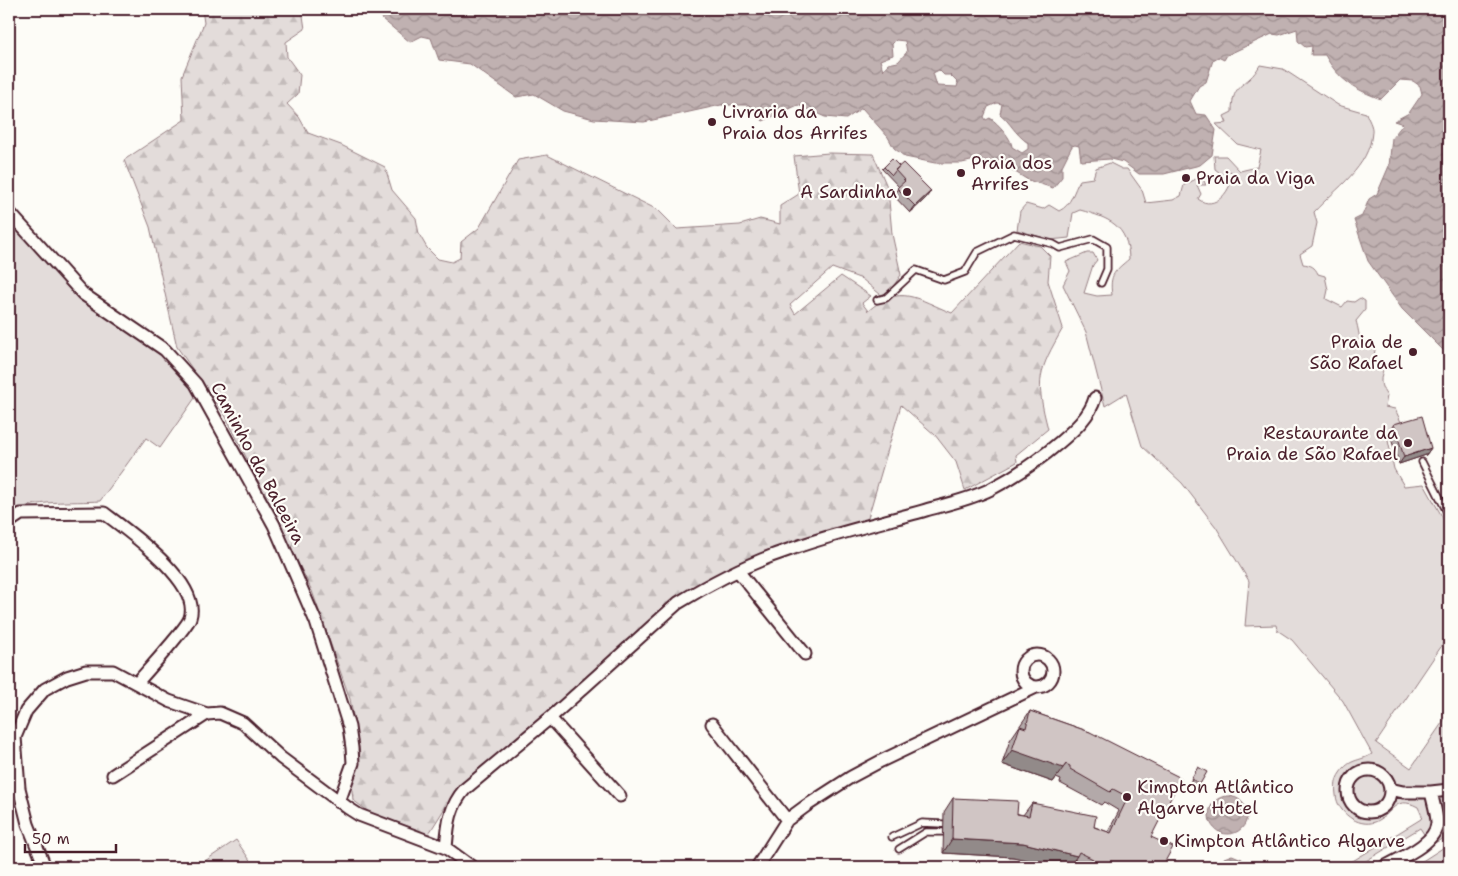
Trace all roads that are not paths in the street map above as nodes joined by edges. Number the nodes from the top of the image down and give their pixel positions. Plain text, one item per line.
1 (9, 212) edge
2 (1101, 283) dead end
3 (877, 300) dead end
4 (1095, 398) dead end
5 (1422, 462) edge
6 (1449, 516) edge
7 (9, 522) edge
8 (738, 571) junction
9 (805, 654) dead end
10 (137, 683) junction
11 (1036, 687) dead end
12 (207, 714) junction
13 (550, 718) junction
14 (712, 724) dead end
15 (12, 735) edge
16 (113, 775) dead end
17 (1390, 789) dead end
18 (1449, 790) edge
19 (1431, 792) junction
20 (620, 796) dead end
21 (339, 802) junction
22 (787, 820) junction
23 (943, 824) dead end
24 (943, 832) dead end
25 (892, 837) dead end
26 (446, 848) junction
27 (899, 849) dead end
28 (45, 867) edge
29 (472, 867) edge
30 (757, 867) edge
31 (1384, 867) edge

1 - 21 street, Caminho da Baleeira
2 - 3 lane
4 - 8 street
5 - 6 lane
7 - 10 street
8 - 9 street
8 - 13 street
10 - 12 street
10 - 15 street
11 - 22 street
12 - 16 street
12 - 21 street
13 - 20 street
13 - 26 street
14 - 22 street
15 - 28 street
17 - 19 street
18 - 19 street
19 - 31 street
21 - 26 street
22 - 30 street
23 - 25 lane
24 - 27 lane
26 - 29 street

